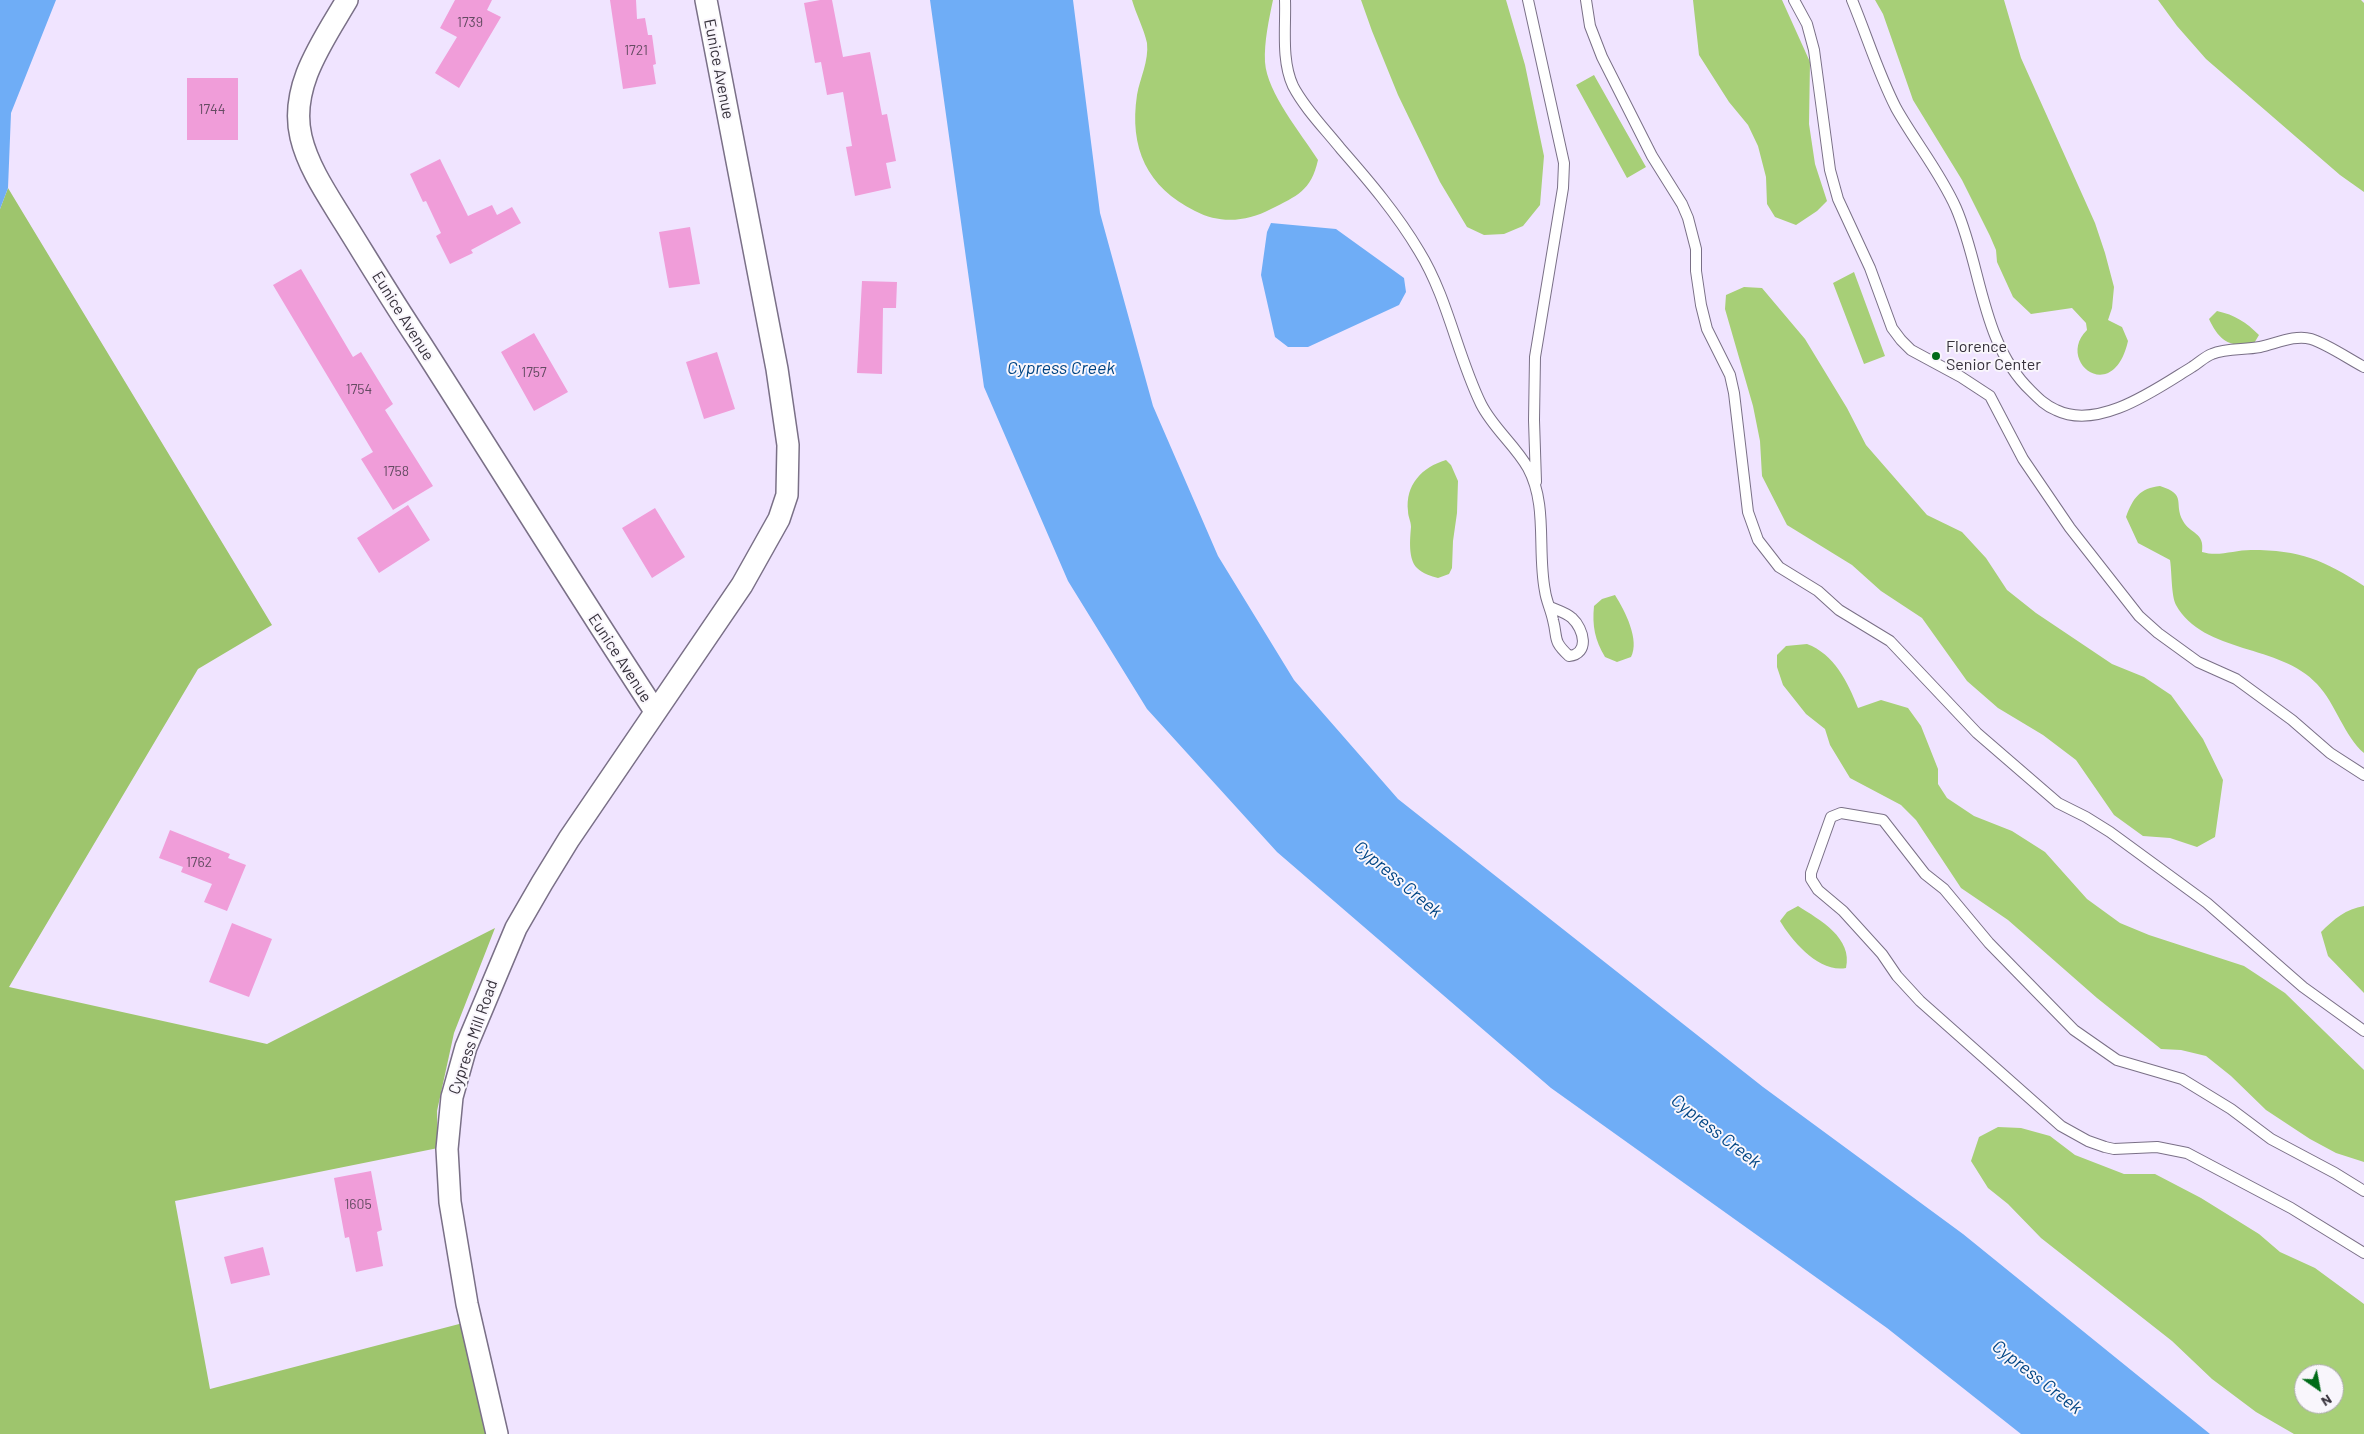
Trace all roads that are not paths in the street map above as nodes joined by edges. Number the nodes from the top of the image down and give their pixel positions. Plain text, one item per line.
1 (347, 0) edge
2 (706, 0) edge
3 (1285, 0) edge
4 (1528, 0) edge
5 (1586, 0) edge
6 (1794, 0) edge
7 (1852, 0) edge
8 (2364, 367) edge
9 (1537, 490) junction
10 (1550, 607) junction
11 (655, 711) junction
12 (2364, 775) edge
13 (2364, 1031) edge
14 (2364, 1191) edge
15 (2364, 1253) edge
16 (497, 1434) edge

1 - 11 street, Eunice Avenue
2 - 11 street, Eunice Avenue
3 - 9 lane
4 - 9 lane
5 - 13 lane
6 - 12 lane
7 - 8 lane
9 - 10 lane
10 - 10 lane
11 - 16 street, Cypress Mill Road
14 - 15 lane

